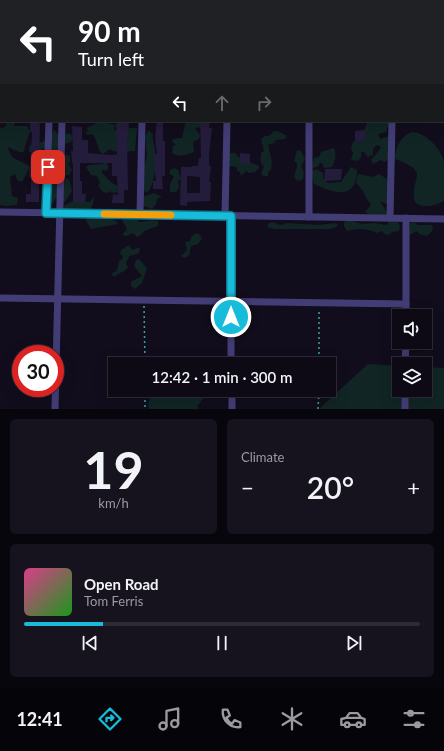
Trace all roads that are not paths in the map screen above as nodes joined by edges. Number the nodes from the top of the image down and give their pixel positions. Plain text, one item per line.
1 (49, 122) edge
2 (62, 122) edge
3 (142, 122) edge
4 (226, 122) edge
5 (309, 122) edge
6 (392, 122) edge
7 (0, 212) edge
8 (46, 213) junction
9 (59, 213) junction
10 (140, 214) junction
11 (228, 216) junction
12 (309, 217) junction
13 (390, 218) junction
14 (406, 218) junction
15 (444, 219) edge
16 (0, 298) edge
17 (57, 299) junction
18 (231, 302) junction
19 (406, 304) junction
20 (406, 309) edge
21 (232, 357) edge
22 (232, 397) edge
23 (405, 397) edge
24 (54, 409) edge
25 (232, 409) edge
26 (405, 409) edge

1 - 8 street
2 - 9 street
3 - 10 street
4 - 11 street
5 - 12 street
6 - 13 street
7 - 8 street
8 - 9 street
9 - 10 street
9 - 17 street
10 - 11 street
11 - 12 street
11 - 18 street
12 - 13 street
13 - 14 street
14 - 15 street
14 - 19 street
16 - 17 street
17 - 18 street
17 - 24 street
18 - 19 street
18 - 21 street
19 - 20 street
22 - 25 street
23 - 26 street

